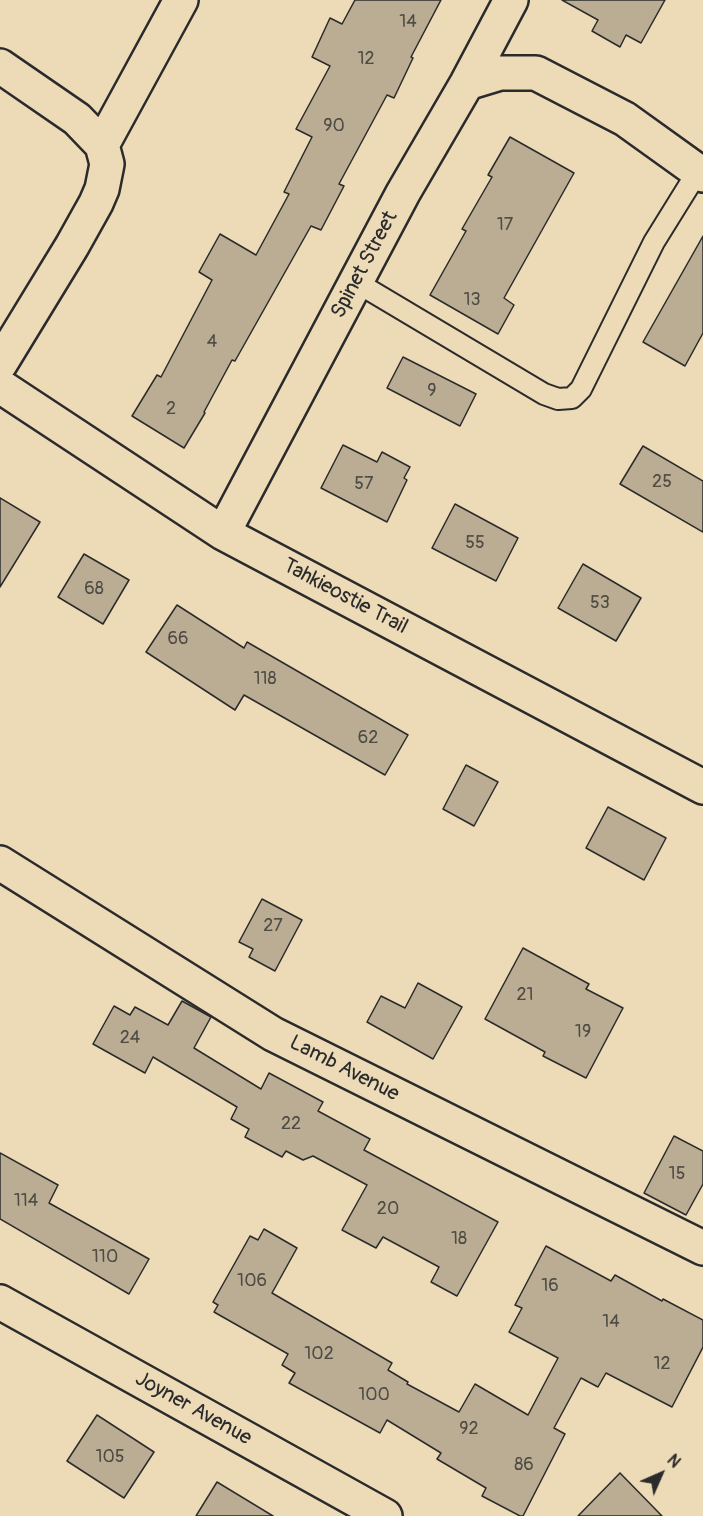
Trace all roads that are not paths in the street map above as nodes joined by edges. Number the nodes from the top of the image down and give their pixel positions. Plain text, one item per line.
1 (181, 0) edge
2 (511, 0) edge
3 (0, 66) edge
4 (467, 83) junction
5 (102, 145) junction
6 (700, 173) edge
7 (356, 282) junction
8 (0, 364) edge
9 (0, 386) edge
10 (223, 532) junction
11 (703, 787) edge
12 (0, 863) edge
13 (703, 1248) edge
14 (0, 1302) edge
15 (385, 1516) edge

1 - 5 street
2 - 4 street, Spinet Street
3 - 5 street
4 - 6 street
4 - 7 street, Spinet Street
5 - 8 street
6 - 7 lane
7 - 10 street, Spinet Street
9 - 10 street, Tahkieostie Trail
10 - 11 street, Tahkieostie Trail
12 - 13 street, Lamb Avenue
14 - 15 street, Joyner Avenue

